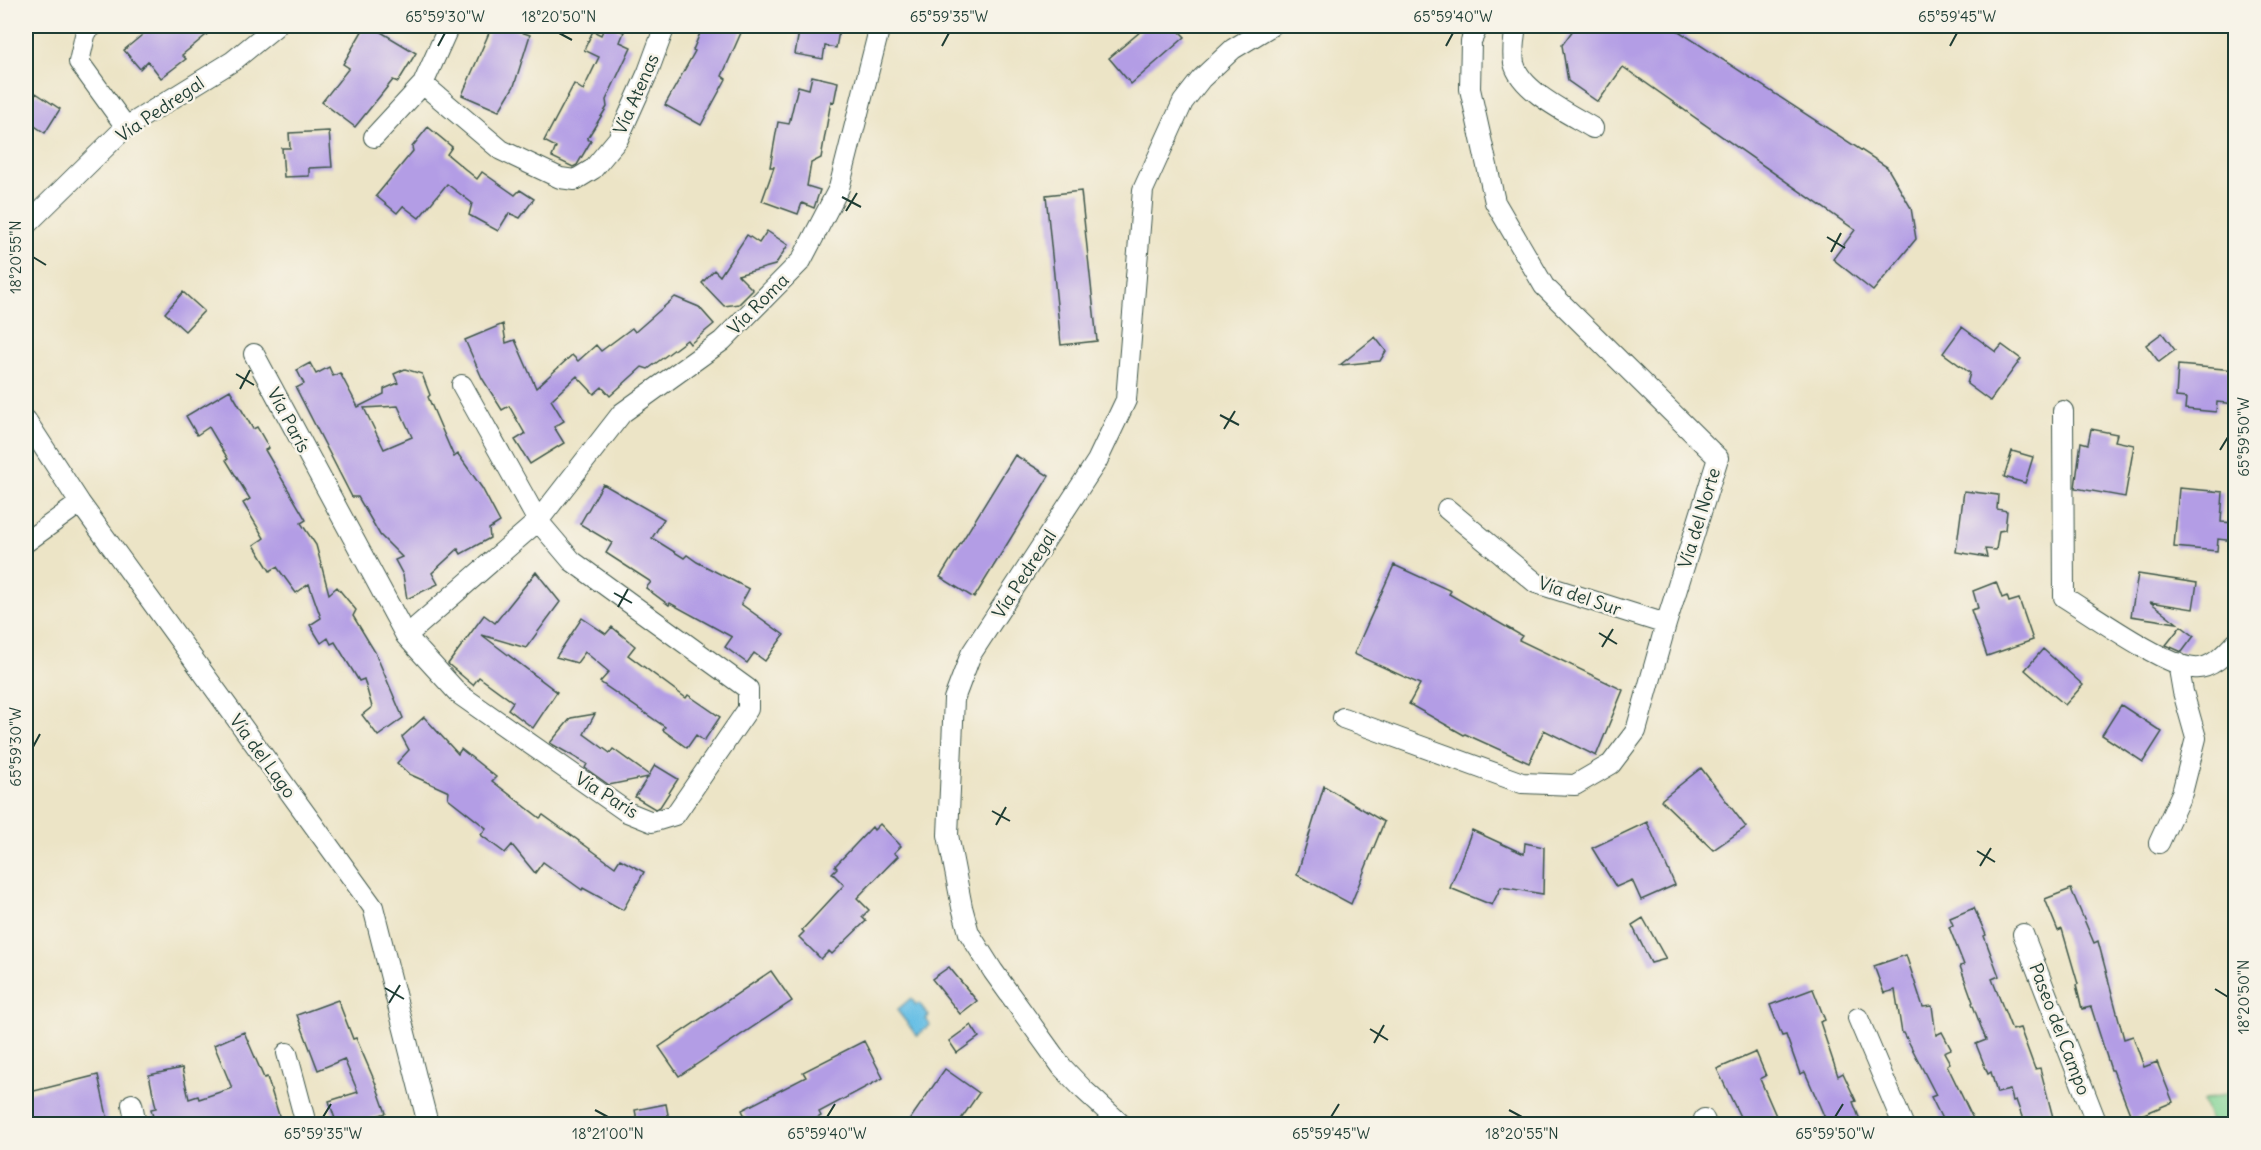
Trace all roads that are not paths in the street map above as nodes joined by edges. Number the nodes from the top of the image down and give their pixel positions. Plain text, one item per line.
1 (93, 26) edge
2 (276, 26) edge
3 (449, 26) edge
4 (665, 26) edge
5 (880, 26) edge
6 (1271, 26) edge
7 (1478, 26) edge
8 (1516, 26) edge
9 (423, 84) junction
10 (126, 128) junction
11 (1593, 128) dead end
12 (374, 137) dead end
13 (26, 225) edge
14 (254, 354) dead end
15 (462, 385) dead end
16 (2063, 411) dead end
17 (26, 420) edge
18 (81, 503) junction
19 (1447, 508) dead end
20 (538, 521) junction
21 (26, 542) edge
22 (1666, 624) junction
23 (406, 636) junction
24 (2235, 642) edge
25 (2178, 663) junction
26 (1343, 718) dead end
27 (2160, 843) dead end
28 (2023, 934) dead end
29 (1858, 1018) dead end
30 (287, 1053) dead end
31 (132, 1104) dead end
32 (136, 1125) edge
33 (306, 1125) edge
34 (428, 1125) edge
35 (1121, 1125) edge
36 (1904, 1125) edge
37 (2097, 1125) edge

1 - 10 street
2 - 10 street, Vía Pedregal
3 - 9 street
4 - 9 street, Vía Atenas
5 - 20 street, Vía Roma
6 - 35 street, Vía Pedregal
7 - 22 street, Vía del Norte
8 - 11 street
9 - 12 street
10 - 13 street, Vía Pedregal
14 - 23 street, Vía París
15 - 20 street, Vía París
16 - 25 street
17 - 18 street, Vía del Lago
18 - 21 street
18 - 34 street, Vía del Lago
19 - 22 street, Vía del Sur
20 - 23 street, Vía Roma
20 - 23 street, Vía París
22 - 26 street, Vía del Norte
24 - 25 street
25 - 27 street
28 - 37 street, Paseo del Campo
29 - 36 street
30 - 33 street
31 - 32 street

